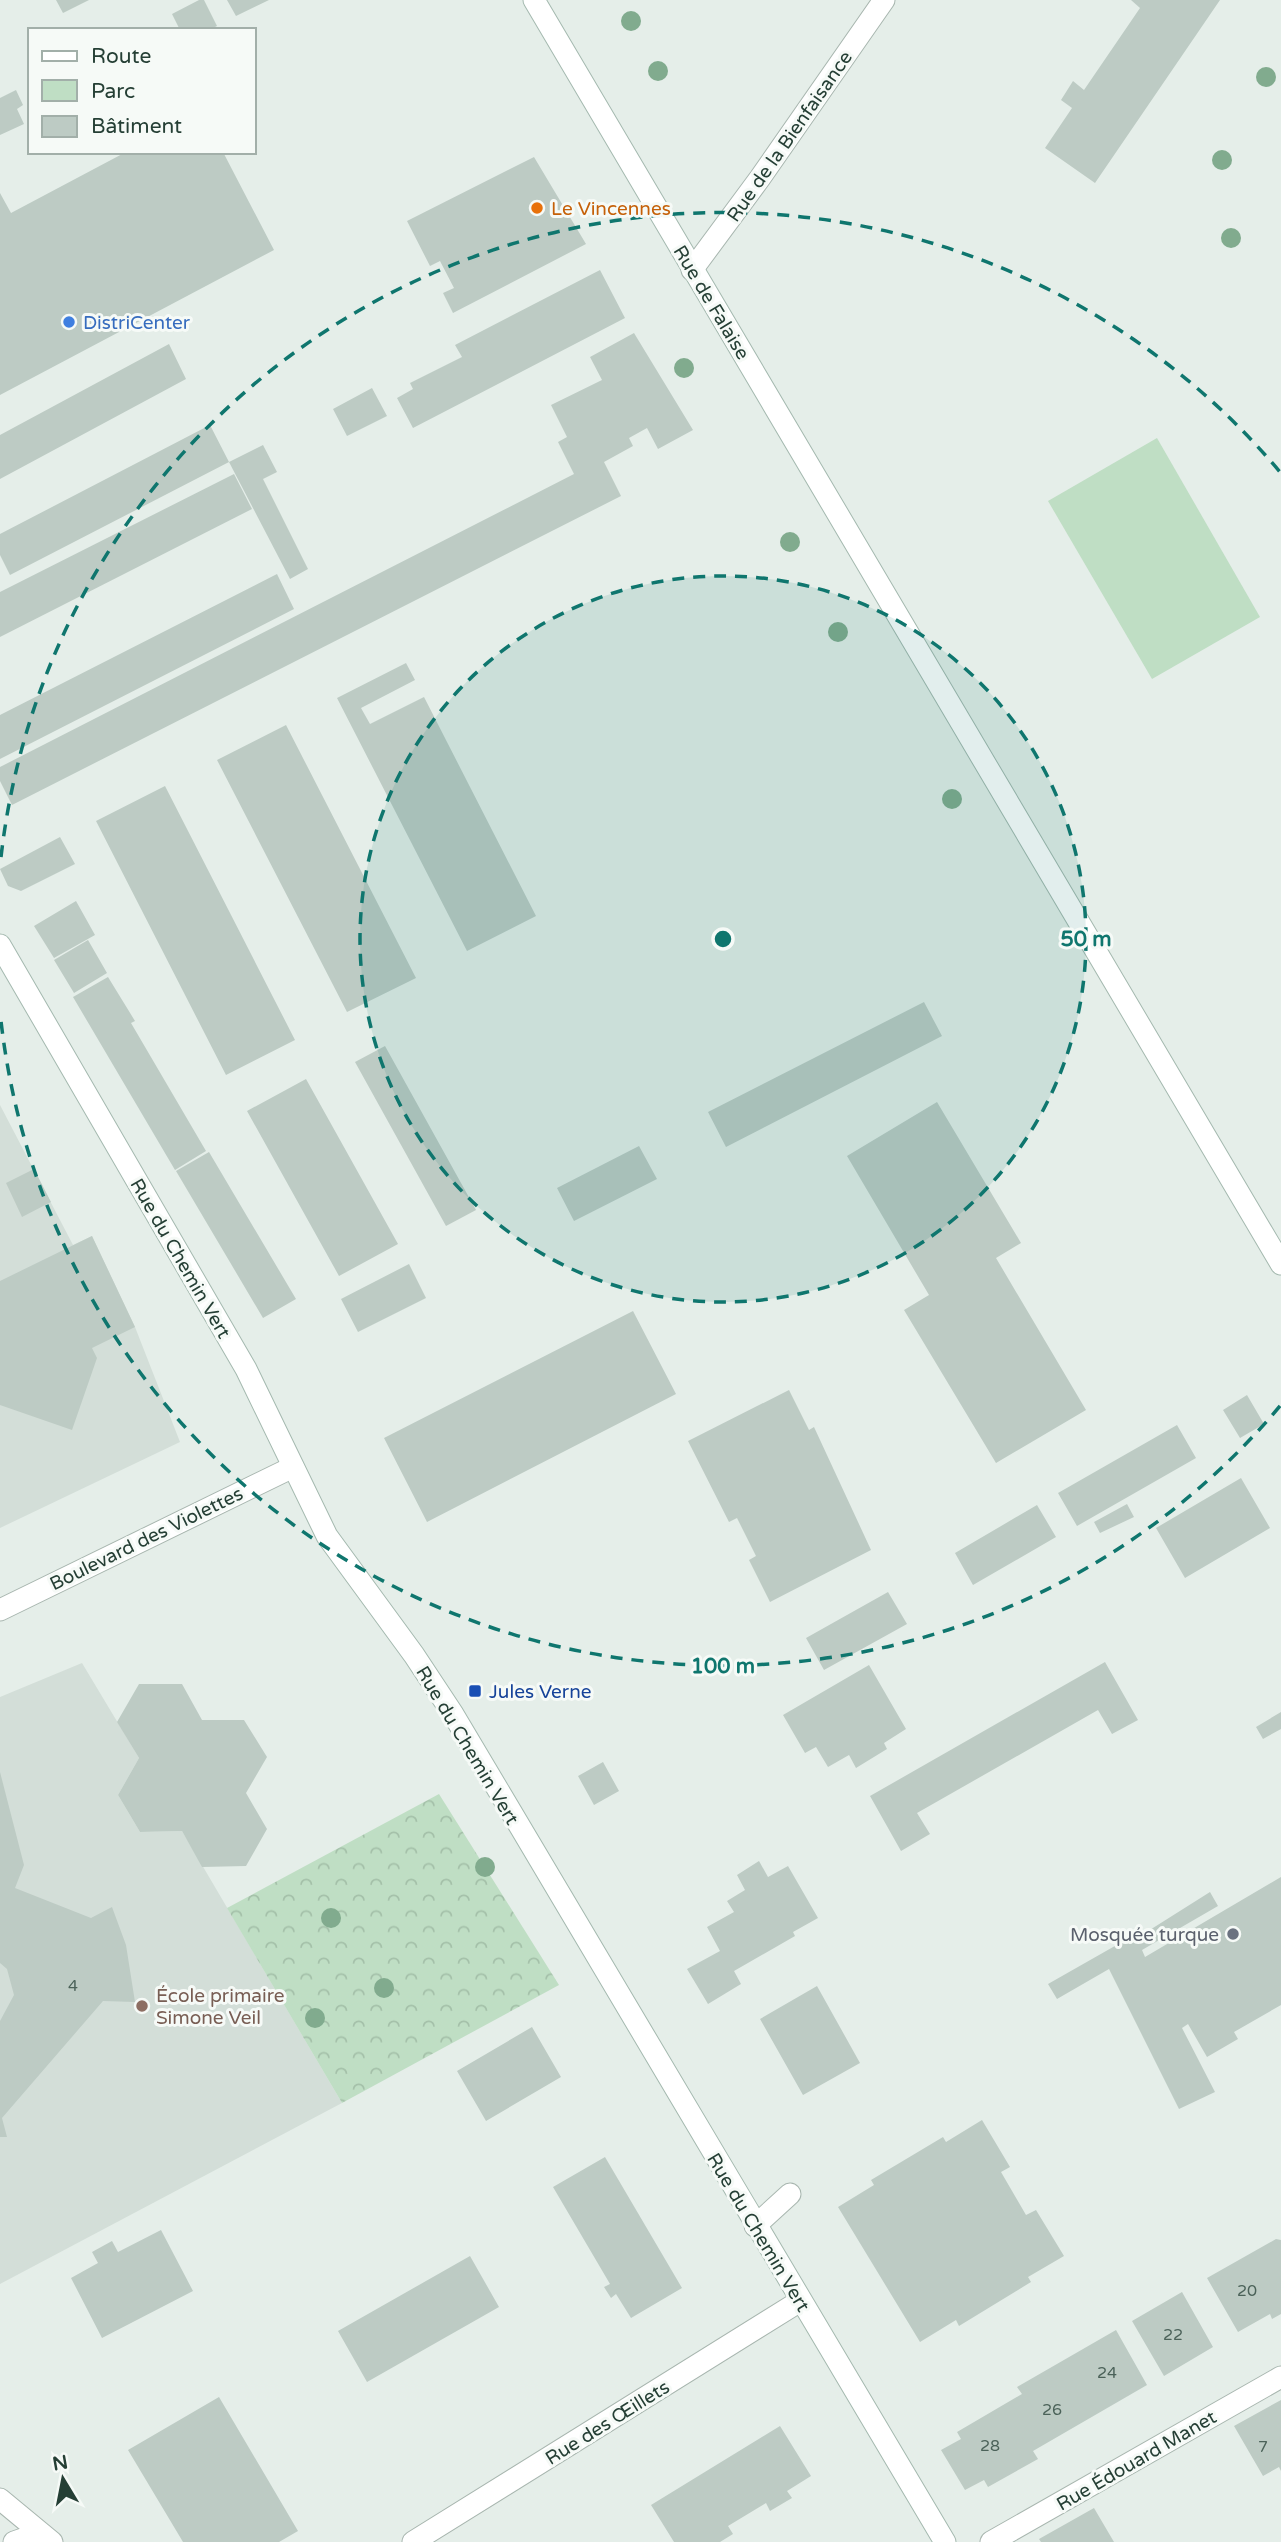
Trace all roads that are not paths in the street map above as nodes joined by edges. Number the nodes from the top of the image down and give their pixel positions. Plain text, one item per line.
1 (534, 0) edge
2 (884, 0) edge
3 (692, 270) junction
4 (0, 945) edge
5 (1281, 1264) edge
6 (293, 1467) junction
7 (0, 1610) edge
8 (790, 2194) dead end
9 (755, 2226) junction
10 (800, 2301) junction
11 (1281, 2377) edge
12 (0, 2499) edge
13 (46, 2538) edge
14 (15, 2542) edge
15 (413, 2542) edge
16 (945, 2542) edge
17 (991, 2542) edge

1 - 3 street, Rue de Falaise
2 - 3 street, Rue de la Bienfaisance
3 - 5 street, Rue de Falaise
4 - 6 street, Rue du Chemin Vert
6 - 7 street, Boulevard des Violettes
6 - 9 street, Rue du Chemin Vert
8 - 9 street
9 - 10 street, Rue du Chemin Vert
10 - 15 street, Rue des Œillets
10 - 16 street, Rue du Chemin Vert
11 - 17 street, Rue Édouard Manet
12 - 13 street
13 - 14 street

